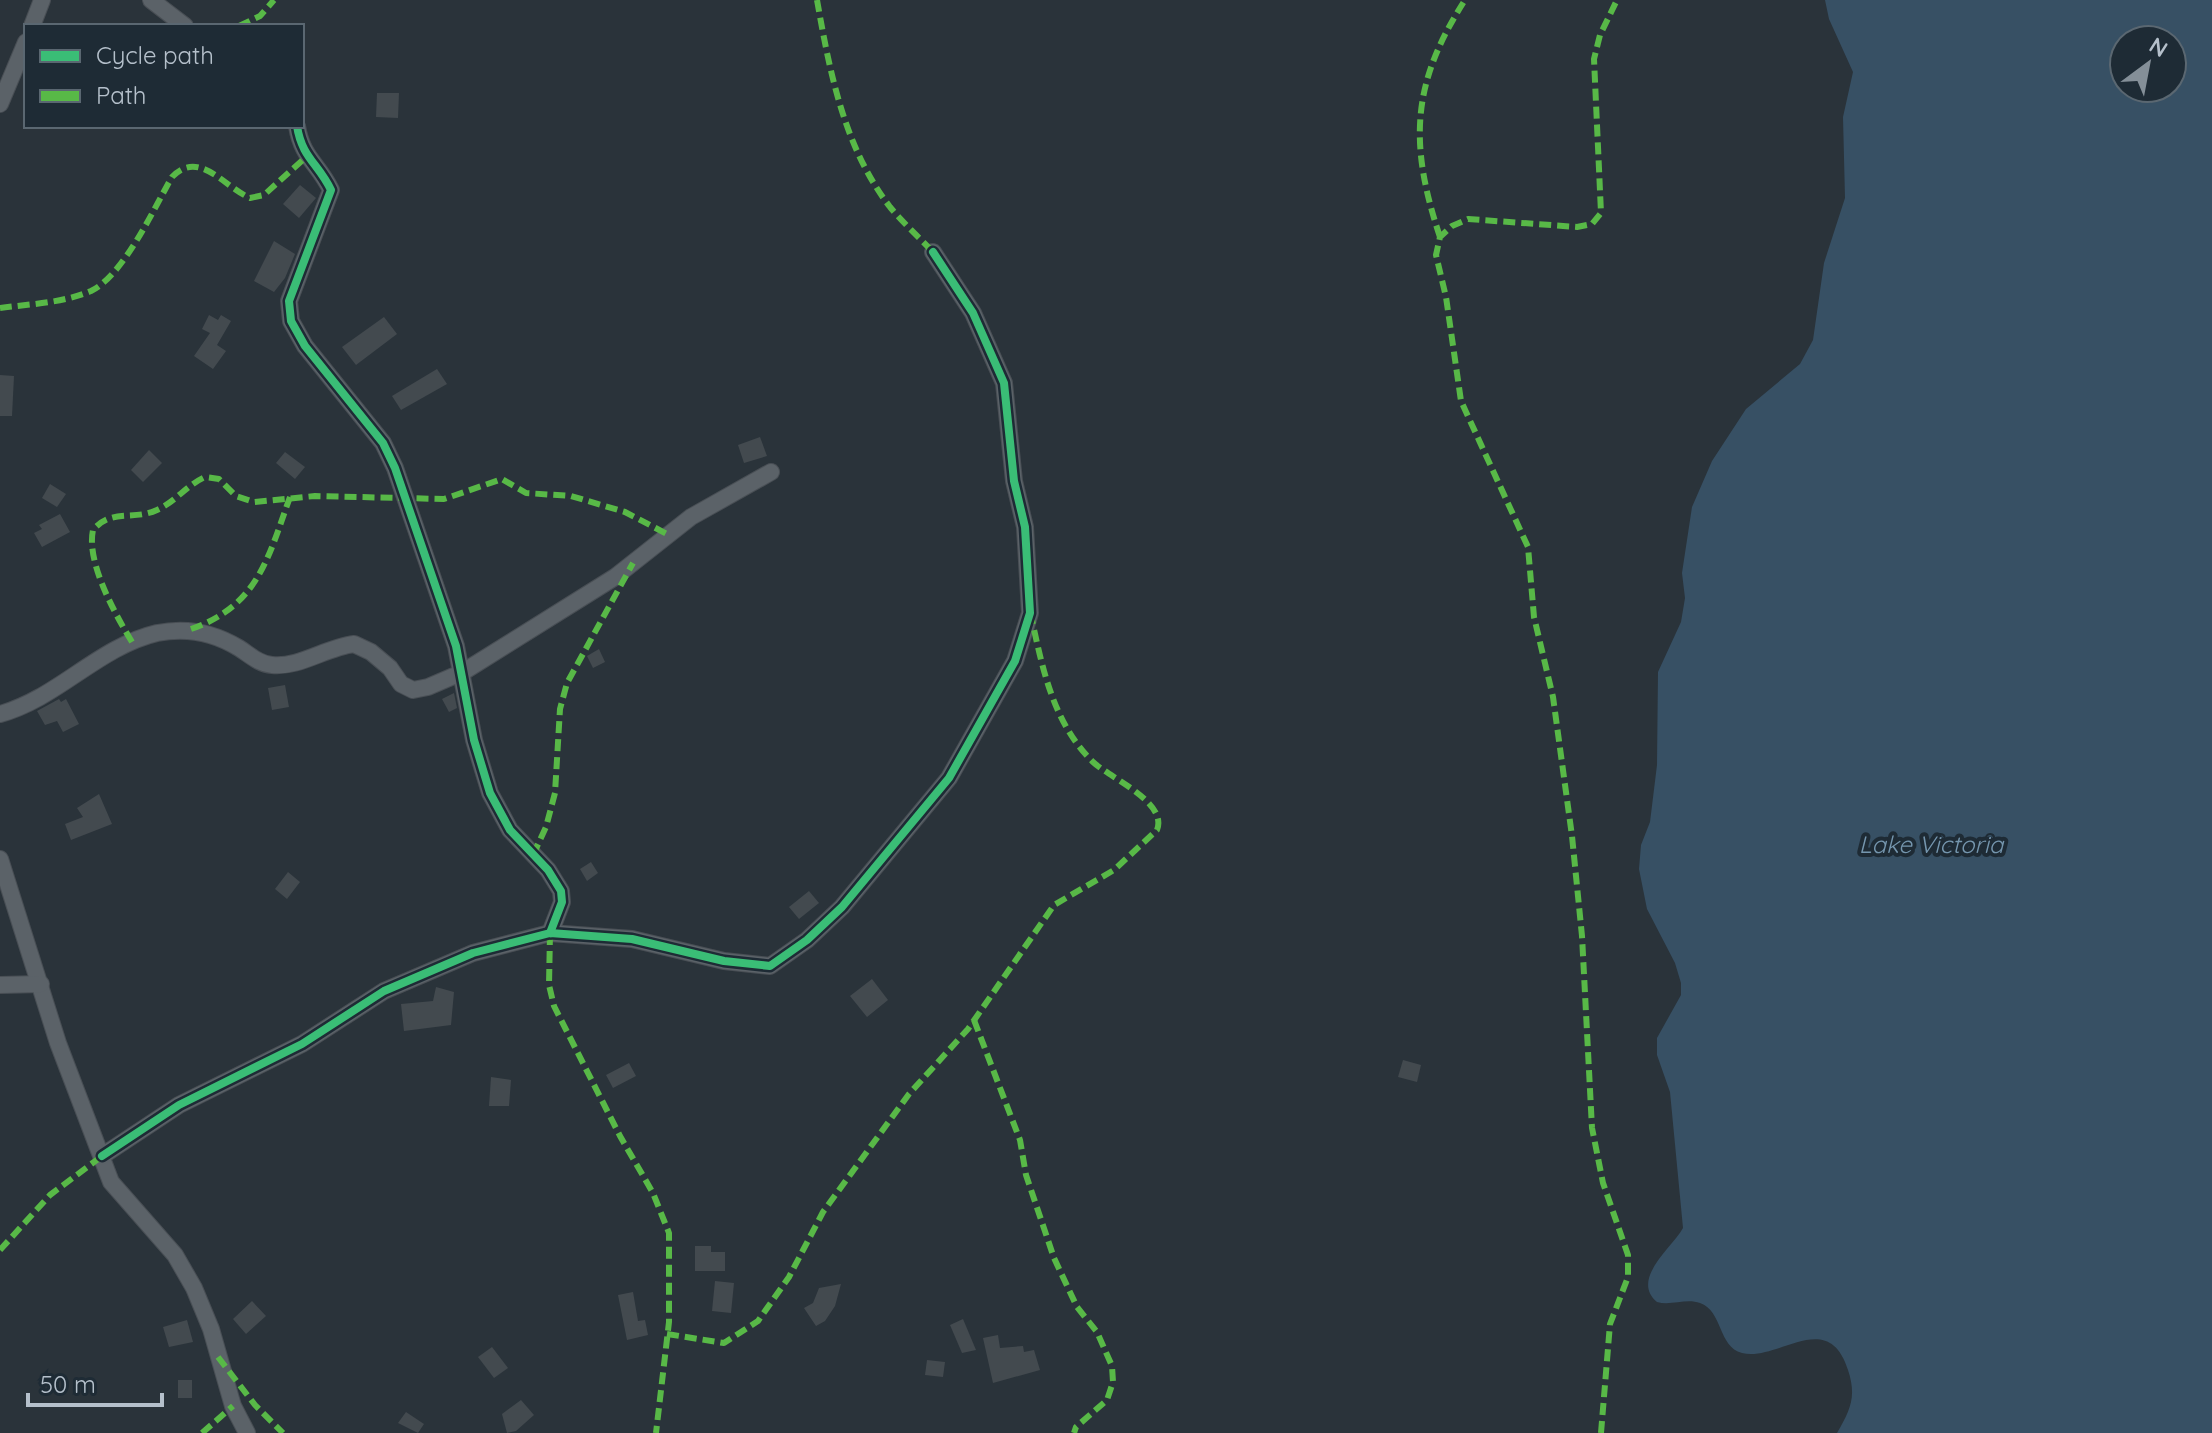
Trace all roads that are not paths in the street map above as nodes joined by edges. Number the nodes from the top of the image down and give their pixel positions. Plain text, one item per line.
1 (42, 0) edge
2 (151, 0) edge
3 (33, 24) edge
4 (182, 24) edge
5 (24, 47) edge
6 (0, 104) edge
7 (298, 128) edge
8 (933, 252) dead end
9 (771, 472) dead end
10 (463, 672) junction
11 (0, 714) edge
12 (0, 859) edge
13 (550, 933) junction
14 (41, 984) junction
15 (0, 985) edge
16 (102, 1156) junction
17 (247, 1433) edge

1 - 3 street
2 - 4 street
5 - 6 street
7 - 10 street
8 - 13 street
9 - 10 street
10 - 11 street
10 - 13 street
12 - 14 street
13 - 16 street
14 - 15 street
14 - 16 street
16 - 17 street

